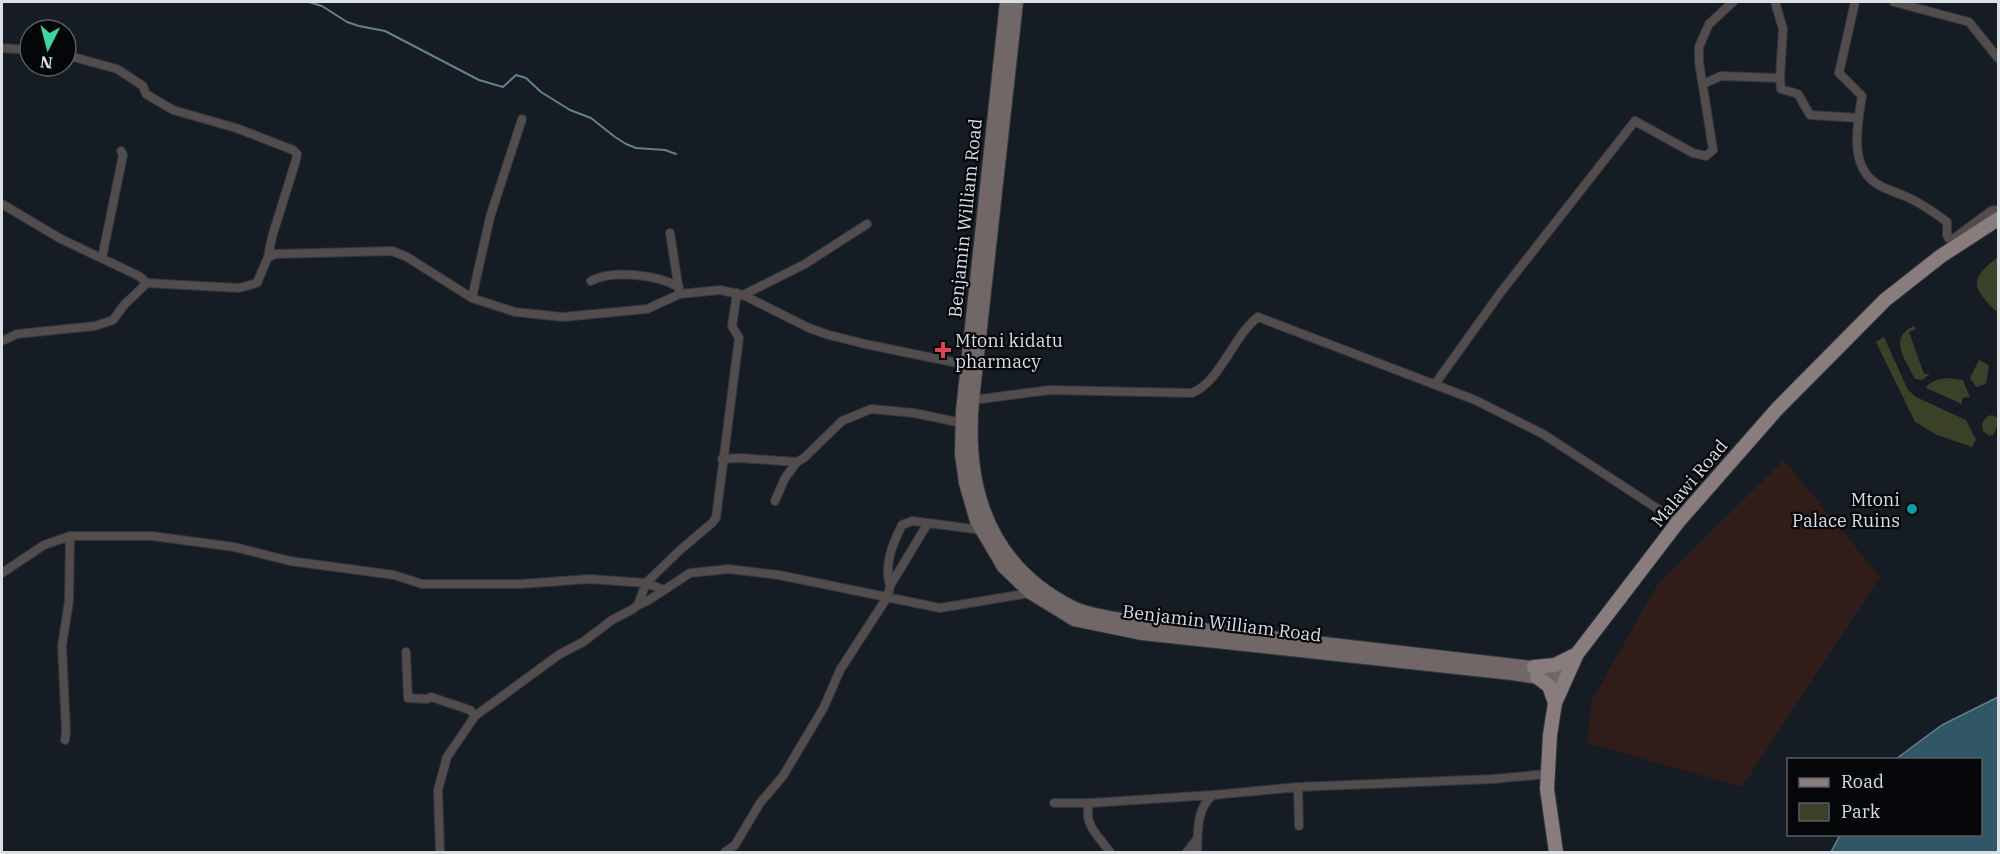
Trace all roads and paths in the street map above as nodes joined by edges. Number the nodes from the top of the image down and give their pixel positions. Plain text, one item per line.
1 (1006, 2) edge
2 (1017, 2) edge
3 (1733, 2) edge
4 (1775, 2) edge
5 (1856, 2) edge
6 (1894, 2) edge
7 (2, 48) edge
8 (18, 49) edge
9 (78, 58) edge
10 (1998, 58) edge
11 (1780, 78) junction
12 (1703, 84) junction
13 (1858, 118) junction
14 (522, 119) dead end
15 (121, 151) dead end
16 (2, 204) edge
17 (1998, 217) edge
18 (867, 224) dead end
19 (670, 233) dead end
20 (268, 257) junction
21 (102, 258) junction
22 (591, 281) dead end
23 (147, 283) junction
24 (679, 291) junction
25 (740, 294) junction
26 (472, 298) junction
27 (2, 341) edge
28 (972, 366) junction
29 (1435, 384) junction
30 (973, 400) junction
31 (962, 423) junction
32 (722, 459) junction
33 (797, 462) junction
34 (775, 501) dead end
35 (1678, 522) junction
36 (928, 524) junction
37 (986, 527) junction
38 (70, 536) junction
39 (2, 573) edge
40 (890, 586) junction
41 (644, 587) junction
42 (664, 590) junction
43 (1030, 593) junction
44 (888, 596) junction
45 (653, 597) junction
46 (638, 605) junction
47 (406, 652) dead end
48 (1576, 654) junction
49 (1535, 672) junction
50 (1566, 676) junction
51 (1556, 704) junction
52 (475, 716) junction
53 (65, 740) dead end
54 (1547, 774) junction
55 (1298, 787) junction
56 (1213, 795) junction
57 (1054, 803) dead end
58 (1090, 803) junction
59 (1299, 826) dead end
60 (1198, 837) junction
61 (440, 852) edge
62 (725, 852) edge
63 (1110, 852) edge
64 (1187, 852) edge
65 (1197, 852) edge
66 (1556, 852) edge

1 - 28 main road, Benjamin William Road
2 - 28 main road, Benjamin William Road
3 - 12 street
4 - 11 street
5 - 13 street
6 - 10 street
7 - 8 street
9 - 20 street
11 - 12 street
11 - 13 street
12 - 29 street
13 - 17 street
14 - 26 street
15 - 21 street
16 - 21 street
17 - 35 main road, Malawi Road
18 - 25 street
19 - 24 street
20 - 23 street
20 - 26 street
21 - 23 street
22 - 24 street
23 - 27 street
24 - 25 street
24 - 26 street
25 - 28 street
25 - 32 street
28 - 30 main road, Benjamin William Road
28 - 31 main road, Benjamin William Road
29 - 30 street
29 - 35 street
30 - 37 main road, Benjamin William Road
31 - 33 street
31 - 37 main road, Benjamin William Road
32 - 33 street
32 - 41 street
33 - 34 street
35 - 48 main road, Malawi Road
36 - 37 street
36 - 40 street
36 - 40 street
37 - 43 main road, Benjamin William Road
37 - 49 main road, Benjamin William Road
38 - 39 street
38 - 41 street
38 - 53 street
40 - 44 street
41 - 42 street
41 - 45 street
41 - 46 street
42 - 44 street
42 - 45 street
43 - 44 street
43 - 49 main road, Benjamin William Road
44 - 62 street
45 - 46 street
46 - 52 street
47 - 52 street
48 - 49 main road
48 - 50 main road, Malawi Road
49 - 50 main road, Benjamin William Road
49 - 51 main road
50 - 51 main road, Malawi Road
51 - 54 main road, Malawi Road
52 - 61 street
54 - 55 street
54 - 66 main road, Malawi Road
55 - 56 street
55 - 59 street
56 - 58 street
56 - 60 street
57 - 58 street
58 - 63 street
60 - 64 street
60 - 65 street

